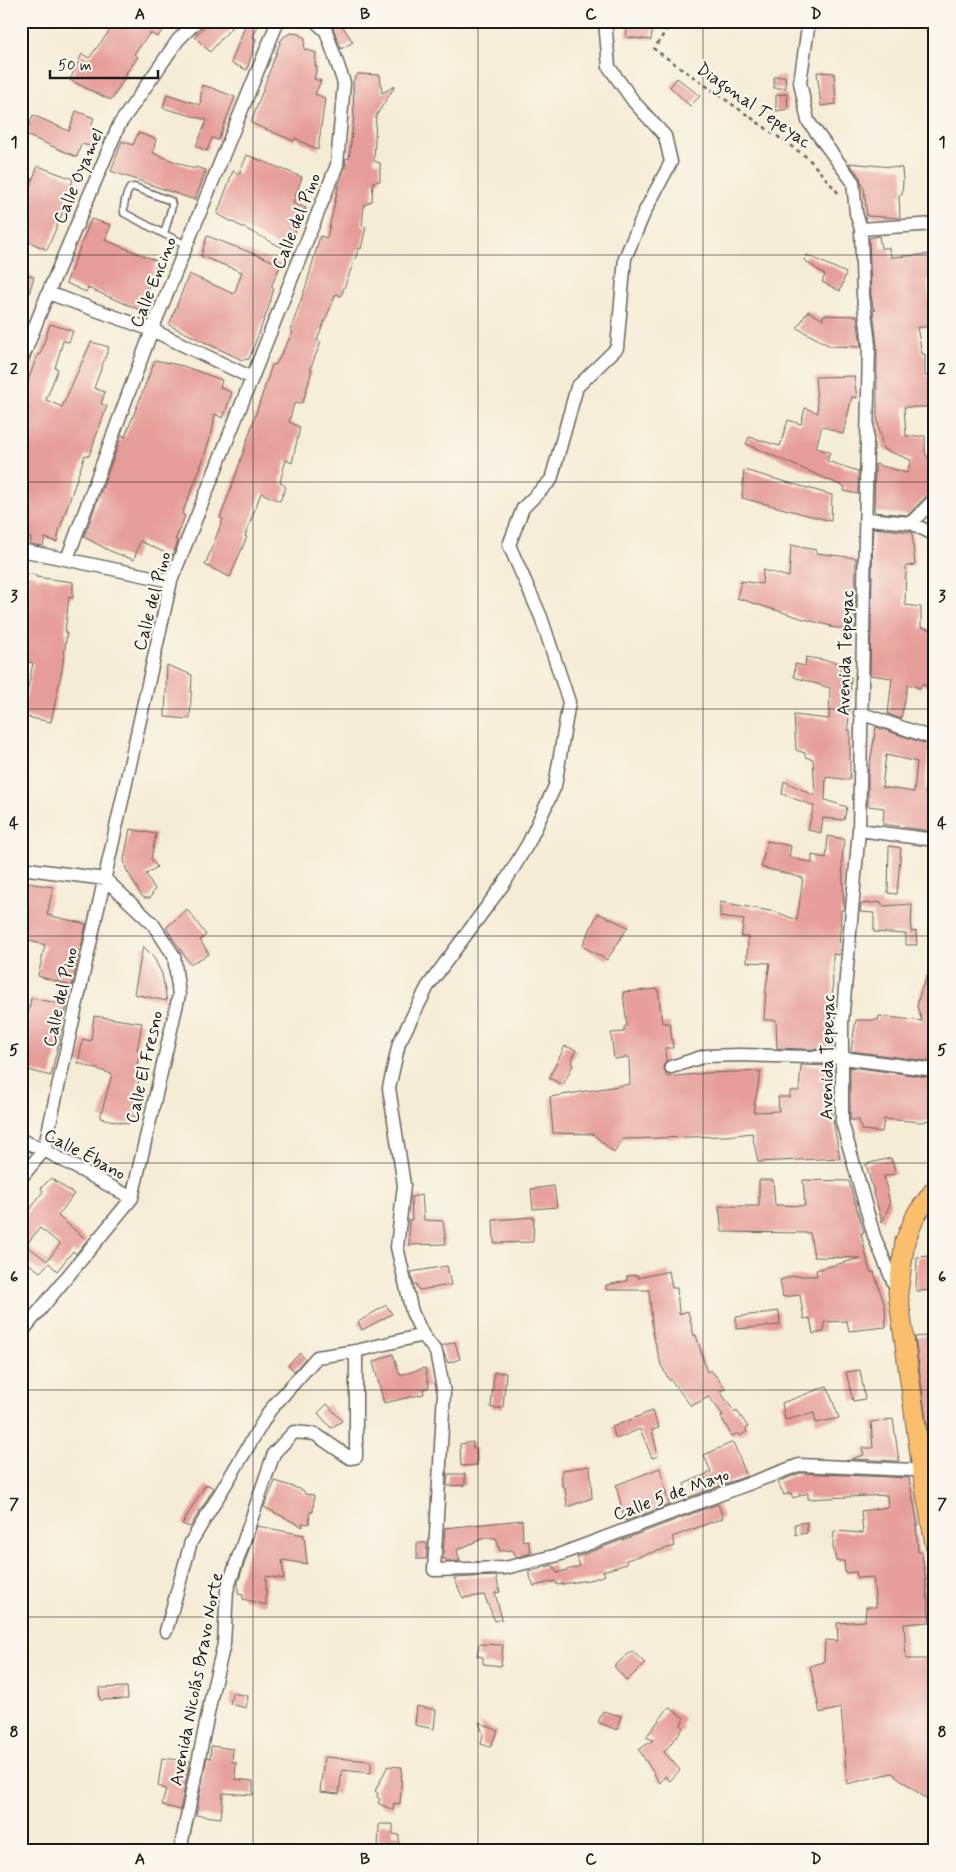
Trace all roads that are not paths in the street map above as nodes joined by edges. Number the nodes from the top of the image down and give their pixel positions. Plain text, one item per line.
1 (197, 21) edge
2 (278, 21) edge
3 (315, 21) edge
4 (605, 21) edge
5 (809, 21) edge
6 (935, 224) edge
7 (861, 229) junction
8 (164, 234) junction
9 (187, 244) junction
10 (48, 293) junction
11 (152, 330) junction
12 (21, 362) edge
13 (252, 378) junction
14 (935, 499) edge
15 (866, 520) junction
16 (911, 523) junction
17 (935, 535) edge
18 (21, 550) edge
19 (67, 559) junction
20 (172, 581) junction
21 (860, 714) junction
22 (935, 739) edge
23 (859, 830) junction
24 (935, 840) edge
25 (21, 868) edge
26 (104, 879) junction
27 (842, 1058) junction
28 (671, 1067) dead end
29 (935, 1070) edge
30 (21, 1140) edge
31 (44, 1150) junction
32 (21, 1178) edge
33 (935, 1189) edge
34 (132, 1198) junction
35 (898, 1293) junction
36 (21, 1333) edge
37 (422, 1335) junction
38 (356, 1351) junction
39 (928, 1471) edge
40 (935, 1545) edge
41 (166, 1631) dead end
42 (180, 1851) edge

1 - 10 street, Calle Oyamel
2 - 9 street, Calle Encino
3 - 13 street, Calle del Pino
4 - 37 street
5 - 7 street, Avenida Tepeyac
6 - 7 street
7 - 15 street, Avenida Tepeyac
8 - 8 lane
8 - 9 lane
9 - 11 street, Calle Encino
10 - 11 street
10 - 12 street, Calle Oyamel
11 - 13 street
11 - 19 street, Calle Encino
13 - 20 street, Calle del Pino
14 - 16 street
15 - 16 street
15 - 21 street, Avenida Tepeyac
16 - 17 street
18 - 19 street
19 - 20 street
20 - 26 street, Calle del Pino
21 - 22 street
21 - 23 street, Avenida Tepeyac
23 - 24 street
23 - 27 street, Avenida Tepeyac
25 - 26 street
26 - 31 street, Calle del Pino
26 - 34 street, Calle El Fresno
27 - 28 street
27 - 29 street
27 - 35 street, Avenida Tepeyac
30 - 31 street, Calle Ébano
31 - 32 street, Calle del Pino
31 - 34 street, Calle Ébano
33 - 35 main road
34 - 36 street, Calle El Fresno
35 - 39 main road
37 - 38 street
37 - 39 street, Calle 5 de Mayo
38 - 41 street
38 - 42 street, Avenida Nicolás Bravo Norte
39 - 40 main road

